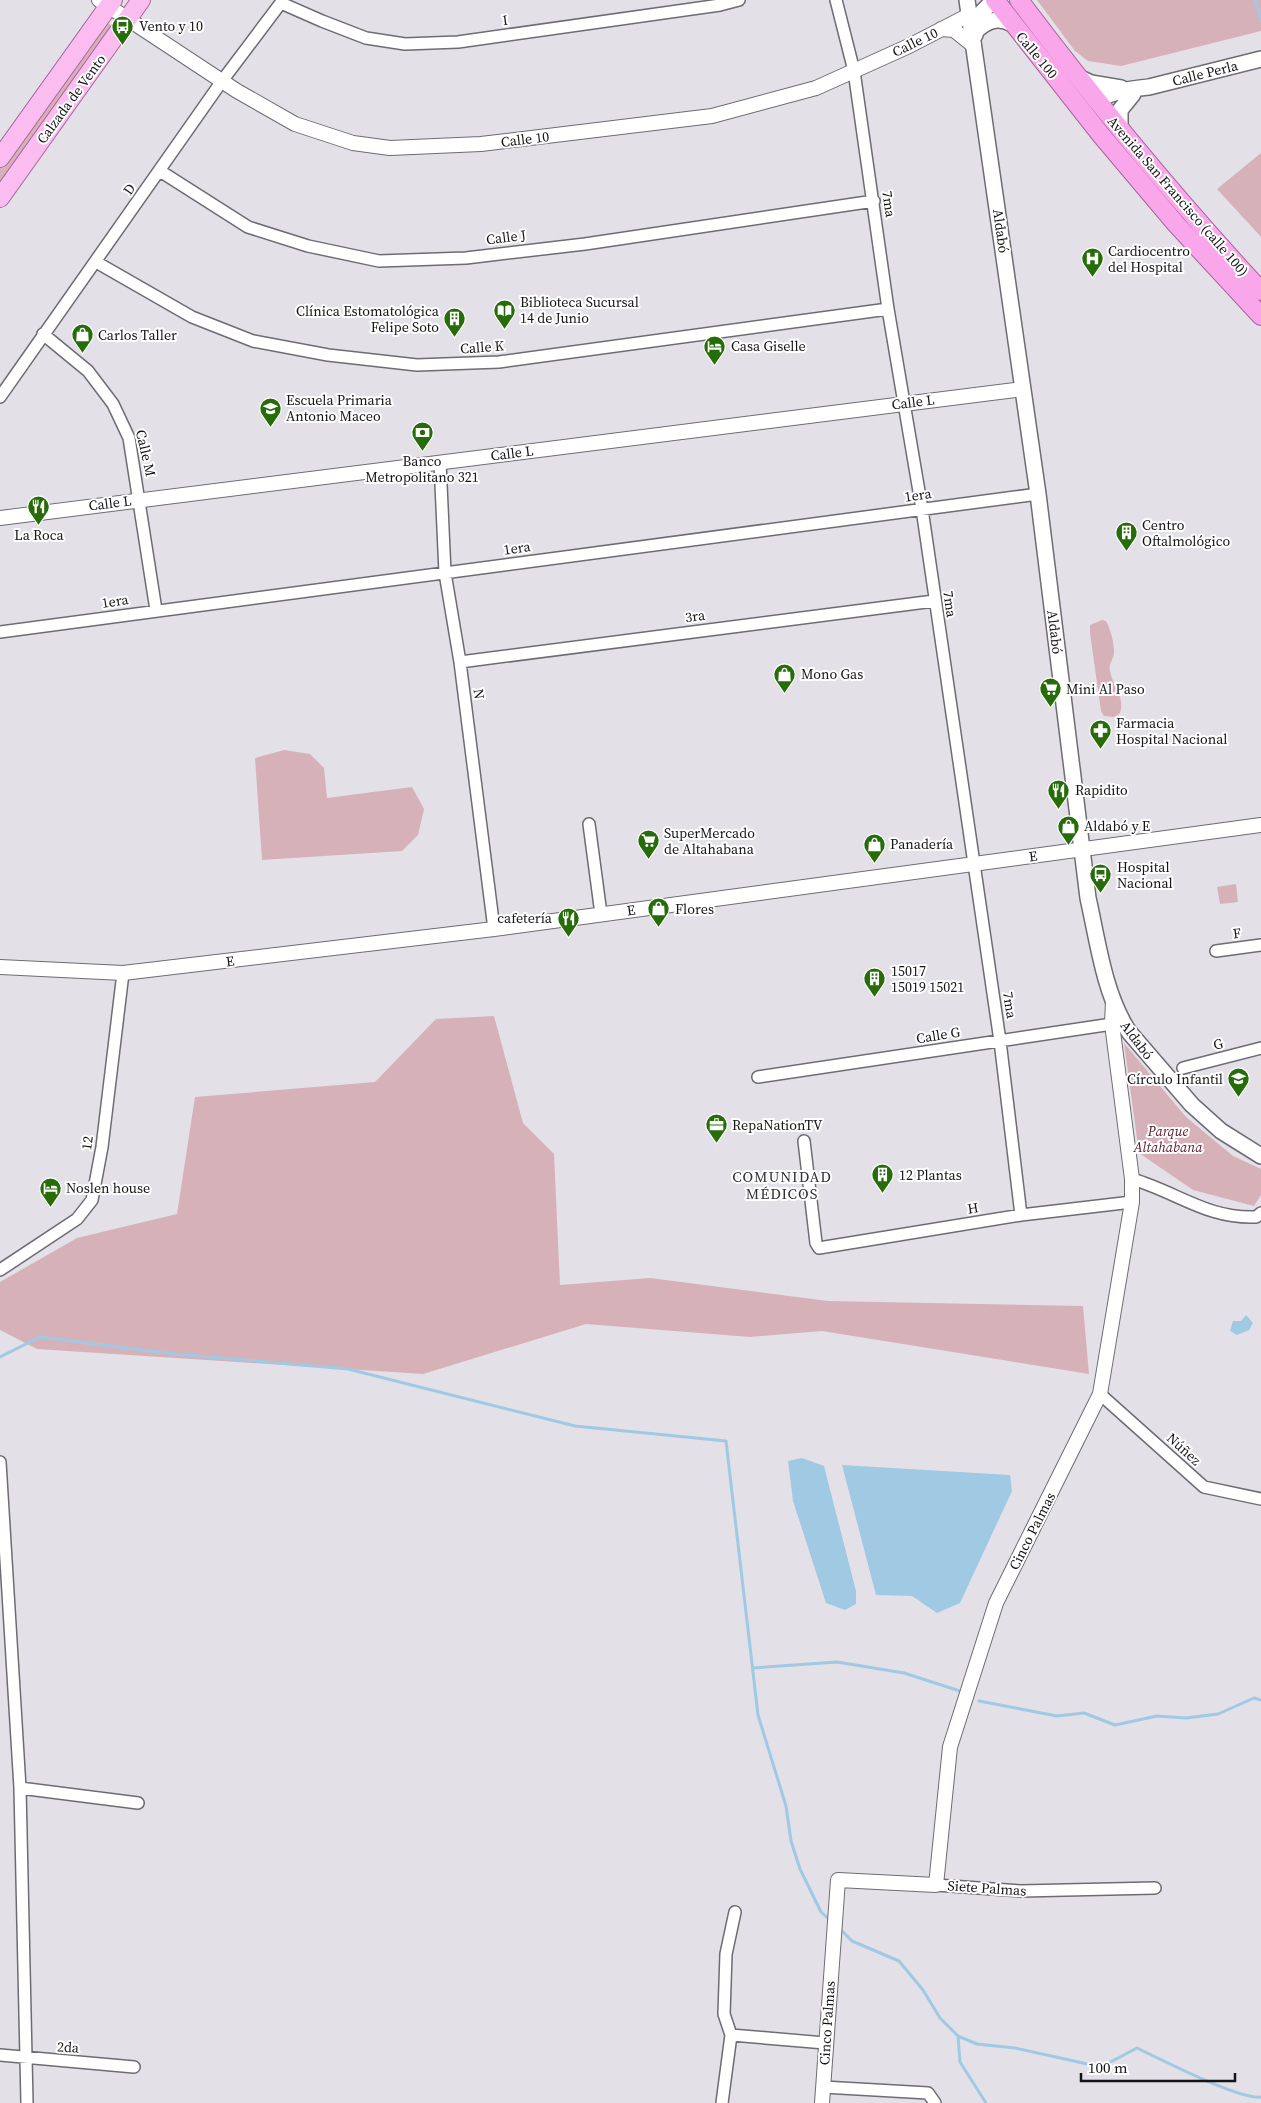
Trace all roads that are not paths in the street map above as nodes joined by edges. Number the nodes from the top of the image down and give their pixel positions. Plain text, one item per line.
1 (141, 0) edge
2 (739, 0) edge
3 (836, 0) edge
4 (995, 0) edge
5 (1019, 0) edge
6 (282, 1) edge
7 (107, 2) edge
8 (968, 7) edge
9 (128, 19) junction
10 (1012, 24) junction
11 (941, 29) junction
12 (974, 39) junction
13 (1260, 59) edge
14 (854, 71) junction
15 (1076, 76) junction
16 (222, 81) junction
17 (1133, 91) junction
18 (1088, 105) junction
19 (1120, 129) junction
20 (0, 158) edge
21 (160, 171) junction
22 (0, 198) edge
23 (874, 201) junction
24 (96, 262) junction
25 (1261, 291) edge
26 (888, 309) junction
27 (1261, 316) edge
28 (43, 334) junction
29 (1023, 389) junction
30 (0, 397) edge
31 (904, 403) junction
32 (440, 462) junction
33 (1038, 494) junction
34 (140, 499) junction
35 (922, 510) junction
36 (0, 518) edge
37 (445, 573) junction
38 (934, 601) junction
39 (156, 610) junction
40 (0, 632) edge
41 (460, 662) junction
42 (589, 824) dead end
43 (1261, 825) edge
44 (1082, 850) junction
45 (973, 864) junction
46 (601, 914) junction
47 (494, 929) junction
48 (1261, 946) edge
49 (1216, 951) dead end
50 (0, 967) edge
51 (123, 973) junction
52 (1117, 1022) junction
53 (1000, 1041) junction
54 (1261, 1048) edge
55 (1183, 1068) dead end
56 (758, 1077) dead end
57 (804, 1141) dead end
58 (1261, 1156) edge
59 (1132, 1179) junction
60 (1132, 1202) junction
61 (1261, 1213) edge
62 (1021, 1215) junction
63 (0, 1270) edge
64 (1100, 1394) junction
65 (0, 1462) edge
66 (1261, 1499) edge
67 (20, 1788) junction
68 (138, 1803) dead end
69 (936, 1885) junction
70 (1154, 1888) dead end
71 (837, 1899) joint
72 (735, 1912) dead end
73 (731, 2035) junction
74 (825, 2043) junction
75 (0, 2055) edge
76 (27, 2059) junction
77 (134, 2067) dead end
78 (823, 2087) junction
79 (27, 2103) edge
80 (722, 2103) edge
81 (822, 2103) edge
82 (935, 2103) edge

1 - 9 main road, Calzada de Vento
2 - 6 street, I
3 - 14 street, 7ma
4 - 8 main road
4 - 10 highway, Calle 100
4 - 12 main road
5 - 15 highway, Calle 100
6 - 16 street, D
7 - 9 street, Calle 10
7 - 20 main road, Calzada de Vento
8 - 11 street, Calle 10
8 - 12 main road, Aldabó
9 - 16 street, Calle 10
9 - 22 main road, Calzada de Vento
10 - 12 main road
10 - 18 highway, Calle 100
11 - 12 street
11 - 14 street, Calle 10
12 - 29 main road, Aldabó
13 - 17 main road, Calle Perla
14 - 16 street, Calle 10
14 - 23 street, 7ma
15 - 17 main road
15 - 18 highway, Calle 100
16 - 21 street, D
17 - 18 main road, Calle Perla
17 - 19 main road
18 - 19 highway, Avenida San Francisco (calle 100)
18 - 27 highway, Avenida San Francisco (calle 100)
19 - 25 highway, Avenida San Francisco (calle 100)
21 - 23 street, Calle J
21 - 24 street, D
23 - 26 street, 7ma
24 - 26 street, Calle K
24 - 28 street, D
26 - 31 street, 7ma
28 - 30 street, D
28 - 34 street, Calle M
29 - 31 street, Calle L
29 - 33 main road, Aldabó
31 - 32 street, Calle L
31 - 35 street, 7ma
32 - 34 street, Calle L
32 - 37 street, N
33 - 35 street, 1era
33 - 44 main road, Aldabó
34 - 36 street, Calle L
34 - 39 street, Calle M
35 - 37 street, 1era
35 - 38 street, 7ma
37 - 39 street, 1era
37 - 41 street, N
38 - 41 street, 3ra
38 - 45 street, 7ma
39 - 40 street, 1era
41 - 47 street, N
42 - 46 street
43 - 44 street, E
44 - 45 street, E
44 - 52 main road, Aldabó
45 - 46 street, E
45 - 53 street, 7ma
46 - 47 street, E
47 - 51 street, E
48 - 49 street, F
50 - 51 street, E
51 - 63 street, 12
52 - 53 street, Calle G
52 - 58 main road, Aldabó
52 - 59 street, Cinco Palmas
53 - 56 street, Calle G
53 - 62 street, 7ma
54 - 55 street, G
57 - 62 street, H
59 - 60 street, Cinco Palmas
59 - 61 street
60 - 62 street, H
60 - 64 street, Cinco Palmas
64 - 66 street, Núñez
64 - 69 street, Cinco Palmas
65 - 67 street
67 - 68 street
67 - 76 street
69 - 70 street, Siete Palmas
69 - 71 street, Siete Palmas
71 - 74 street, Cinco Palmas
72 - 73 street
73 - 74 street
73 - 80 street
74 - 78 street, Cinco Palmas
75 - 76 street, 2da
76 - 77 street, 2da
76 - 79 street
78 - 81 street, Cinco Palmas
78 - 82 street

